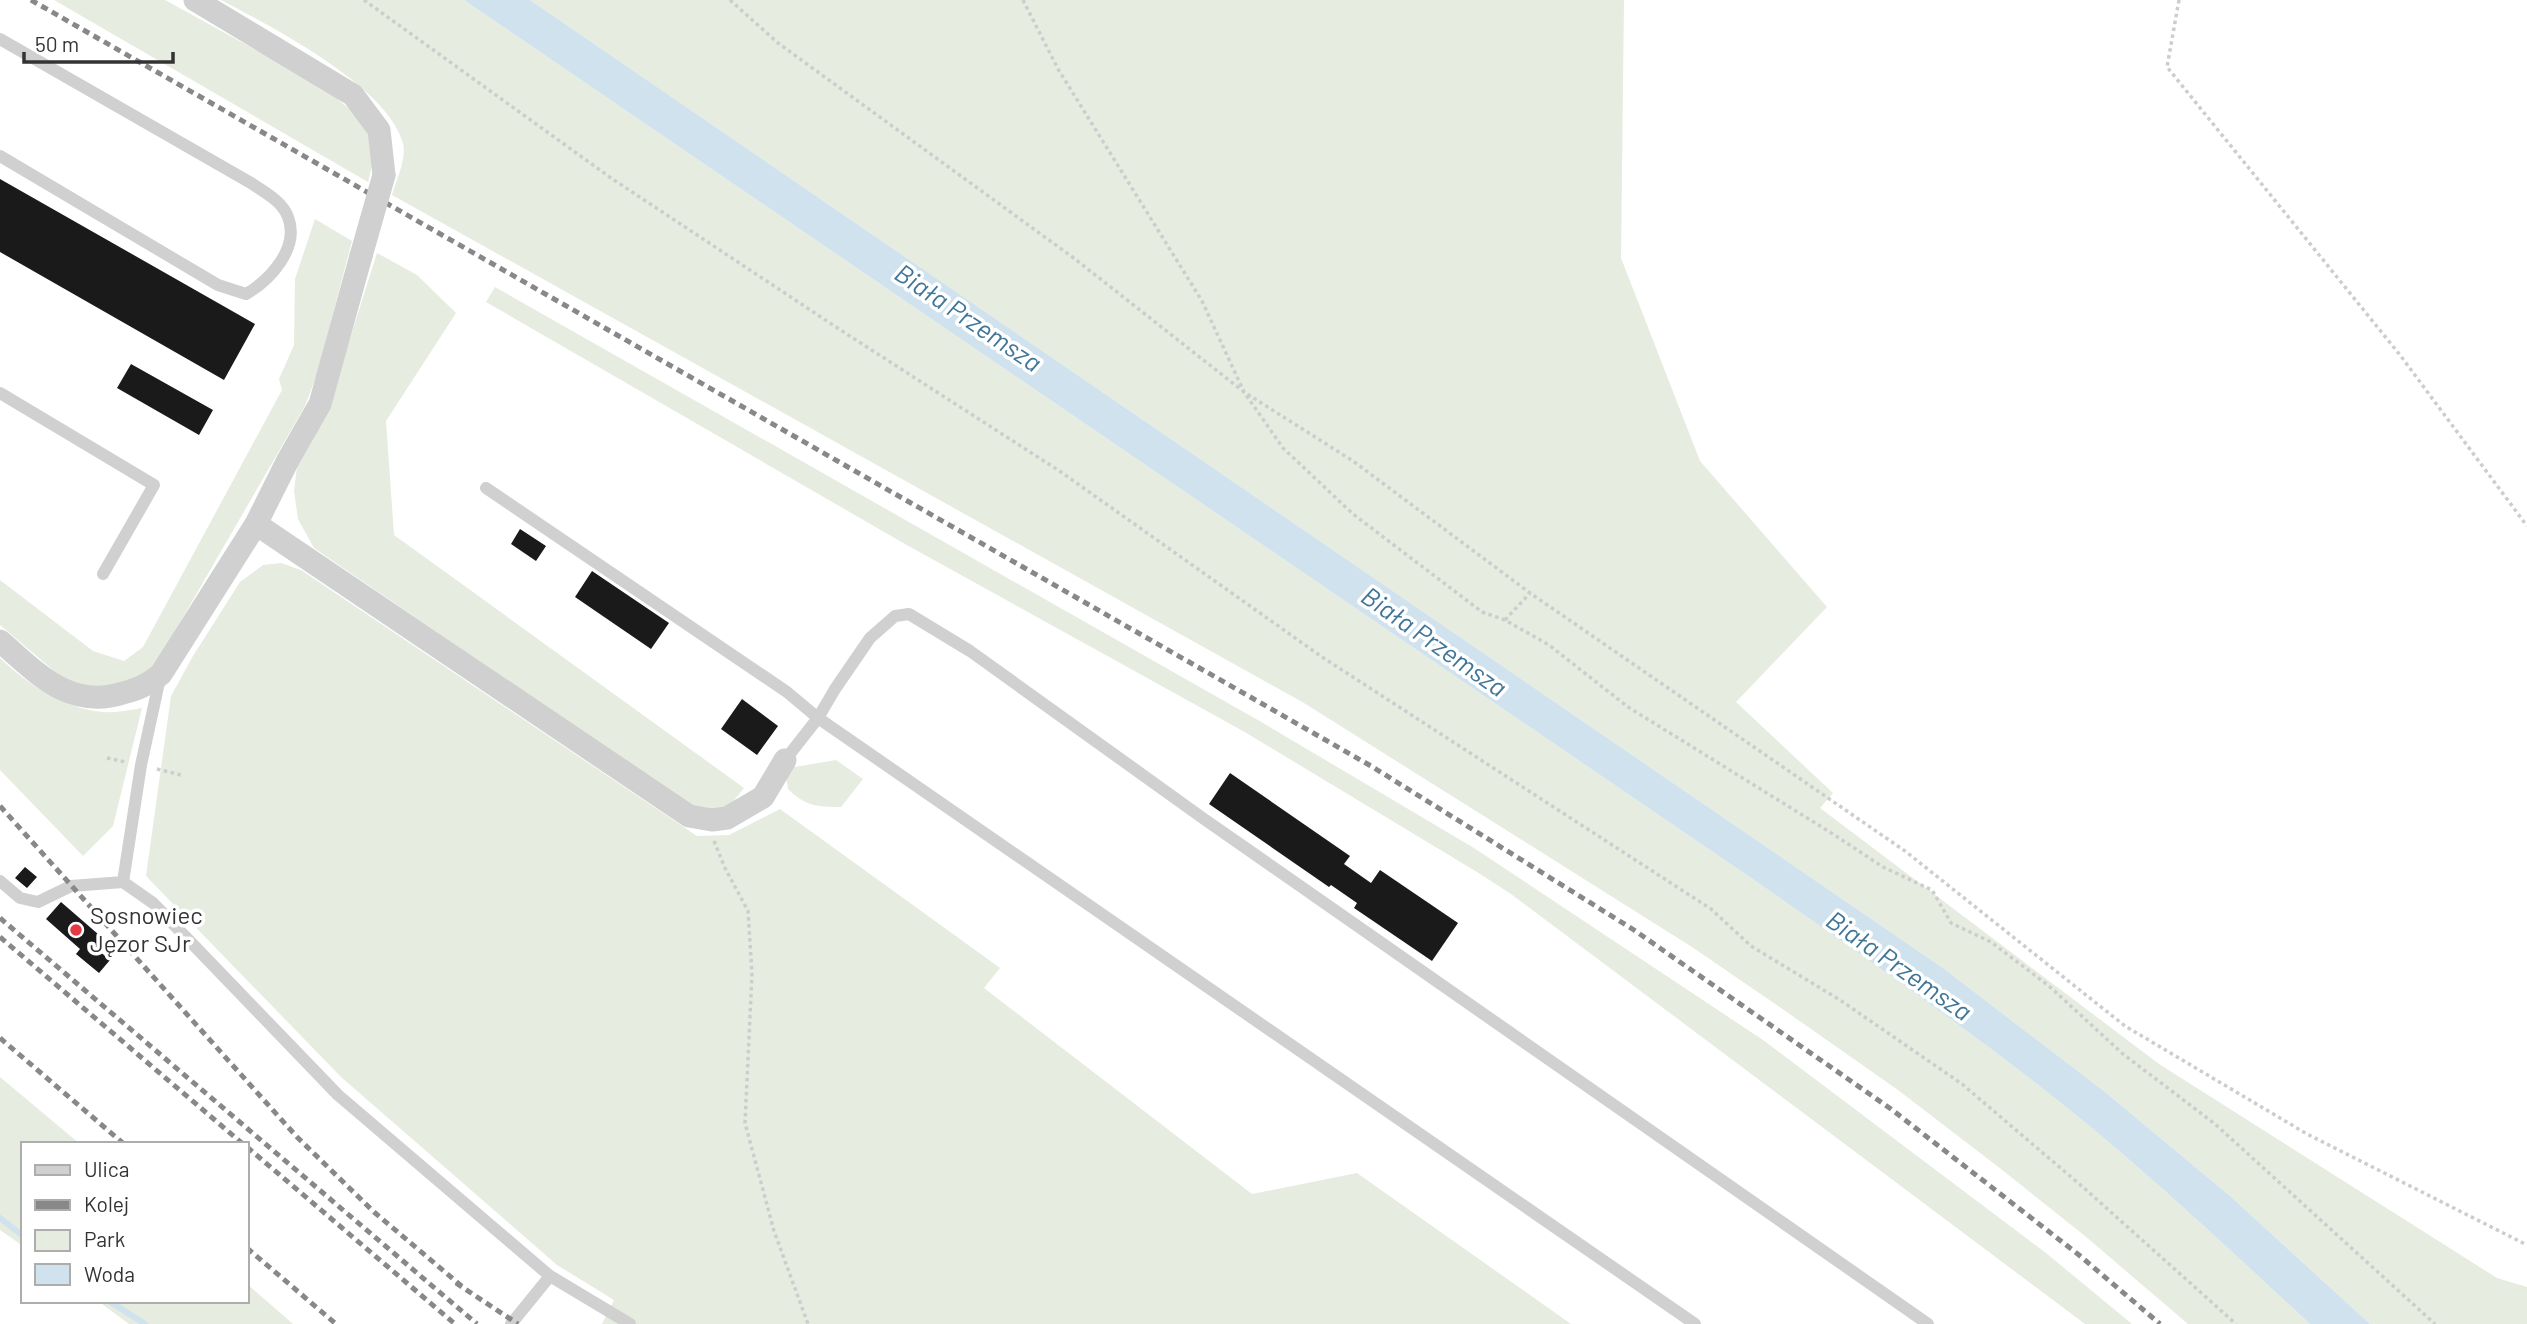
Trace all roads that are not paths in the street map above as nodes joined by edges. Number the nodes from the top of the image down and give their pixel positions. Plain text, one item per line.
1 (195, 0) edge
2 (0, 39) edge
3 (0, 156) edge
4 (0, 393) edge
5 (486, 488) dead end
6 (256, 524) junction
7 (103, 574) dead end
8 (0, 641) edge
9 (160, 674) junction
10 (818, 718) junction
11 (785, 760) joint
12 (0, 881) edge
13 (123, 882) junction
14 (550, 1276) junction
15 (511, 1324) edge
16 (630, 1324) edge
17 (1695, 1324) edge
18 (1928, 1324) edge

1 - 6 street, bridge
2 - 3 lane
4 - 7 lane
5 - 10 lane
6 - 9 street
6 - 11 street
8 - 9 street
9 - 13 lane
10 - 11 lane
10 - 17 lane
10 - 18 lane
12 - 13 lane
13 - 14 lane
14 - 15 lane
14 - 16 lane

